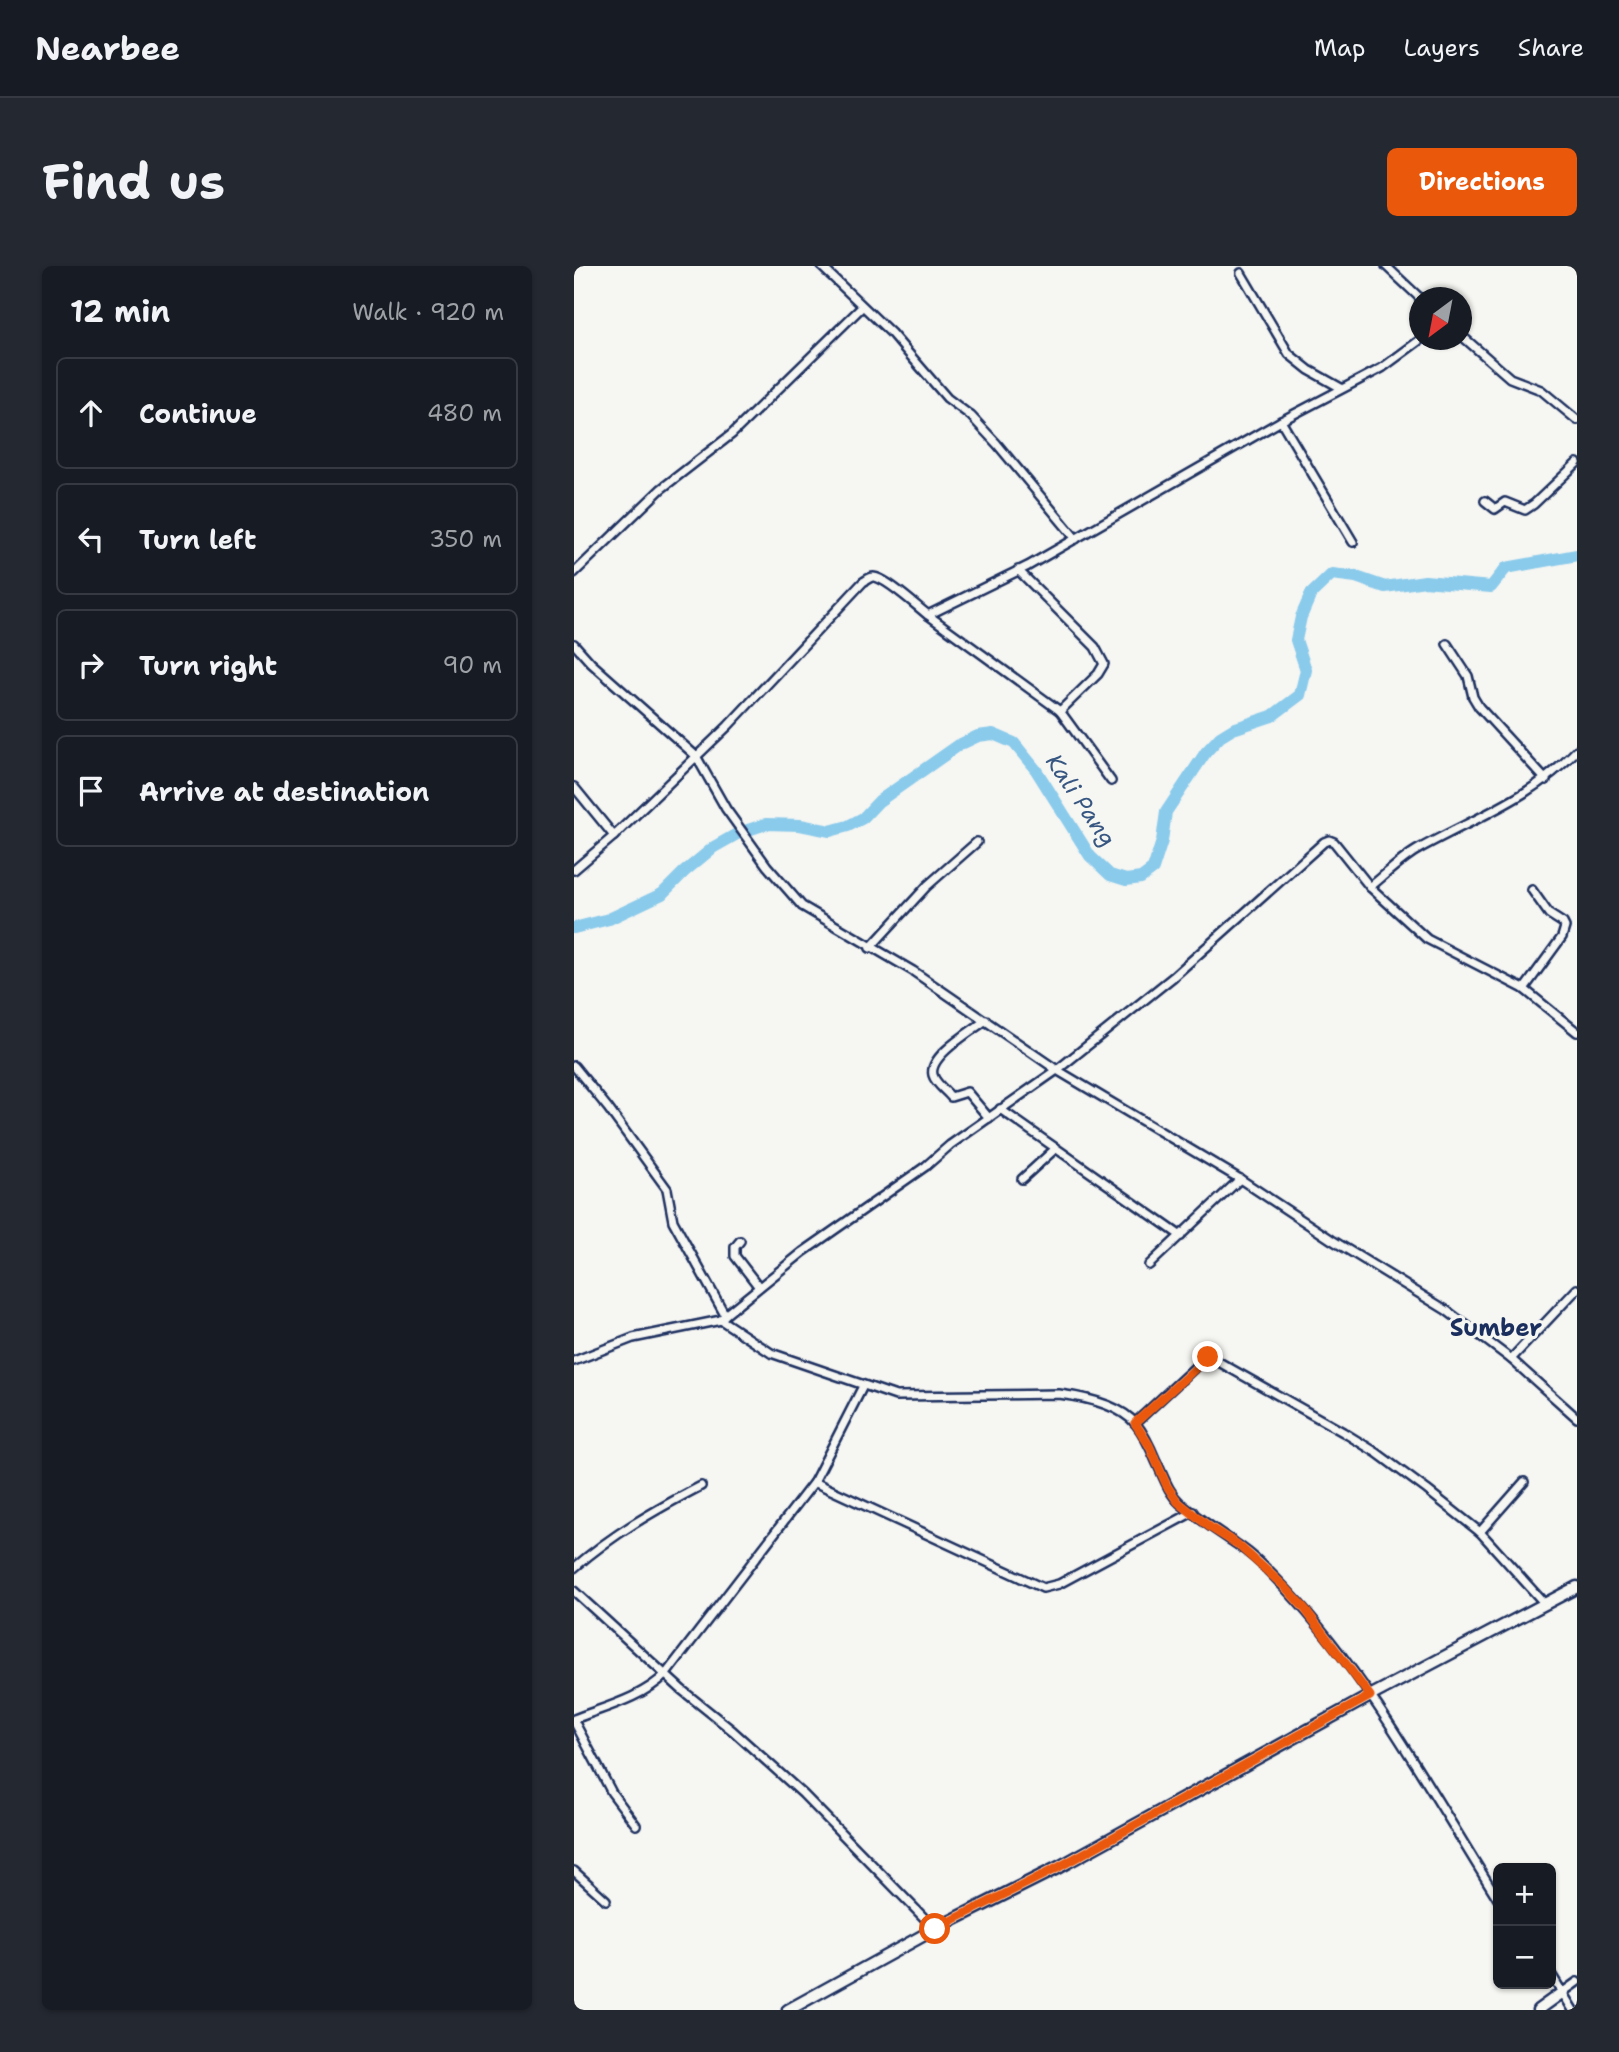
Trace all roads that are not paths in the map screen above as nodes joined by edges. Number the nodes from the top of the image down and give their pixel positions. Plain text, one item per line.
1 (821, 266) edge
2 (1386, 266) edge
3 (1241, 273) dead end
4 (1409, 288) edge
5 (862, 307) junction
6 (1472, 345) edge
7 (1409, 348) edge
8 (1340, 388) junction
9 (1577, 420) edge
10 (1280, 421) junction
11 (1577, 463) edge
12 (1485, 501) dead end
13 (1076, 539) junction
14 (1353, 542) dead end
15 (1018, 570) junction
16 (574, 573) edge
17 (928, 615) junction
18 (574, 644) edge
19 (1447, 644) dead end
20 (1060, 711) junction
21 (1577, 750) edge
22 (696, 756) junction
23 (1546, 780) junction
24 (1111, 781) dead end
25 (574, 787) edge
26 (614, 836) junction
27 (977, 842) dead end
28 (574, 870) edge
29 (1370, 887) junction
30 (1532, 890) dead end
31 (870, 948) junction
32 (1524, 989) junction
33 (986, 1020) junction
34 (1577, 1031) edge
35 (574, 1066) edge
36 (1057, 1070) junction
37 (1000, 1109) junction
38 (989, 1118) junction
39 (1055, 1149) junction
40 (1022, 1179) dead end
41 (1240, 1179) junction
42 (1181, 1236) junction
43 (740, 1241) dead end
44 (1149, 1265) dead end
45 (759, 1287) junction
46 (1577, 1289) edge
47 (723, 1317) junction
48 (1511, 1359) junction
49 (574, 1361) edge
50 (863, 1386) junction
51 (1577, 1418) edge
52 (1135, 1423) junction
53 (815, 1478) junction
54 (1524, 1482) dead end
55 (701, 1486) dead end
56 (1193, 1512) junction
57 (1480, 1532) junction
58 (574, 1568) edge
59 (1577, 1587) edge
60 (574, 1591) edge
61 (1545, 1604) junction
62 (666, 1674) junction
63 (1370, 1696) junction
64 (574, 1720) edge
65 (636, 1825) dead end
66 (574, 1871) edge
67 (1493, 1891) edge
68 (606, 1900) dead end
69 (935, 1929) junction
70 (1556, 1982) edge
71 (1577, 1982) edge
72 (1563, 1992) junction
73 (788, 2010) edge
74 (1538, 2010) edge
75 (1573, 2010) edge

1 - 5 street
2 - 4 street
3 - 8 street
5 - 13 street
5 - 16 street
6 - 9 street
7 - 8 street
8 - 10 street
10 - 13 street
10 - 14 street
11 - 12 street
13 - 15 street
15 - 17 street
15 - 20 street
17 - 20 street
17 - 22 street
18 - 22 street
19 - 23 street
20 - 24 street
21 - 23 street
22 - 26 street
22 - 31 street
23 - 29 street
25 - 26 street
26 - 28 street
27 - 31 street
29 - 32 street
29 - 36 street
30 - 32 street
31 - 33 street
32 - 34 street
33 - 36 street
33 - 38 street
35 - 47 street
36 - 37 street
36 - 41 street
37 - 38 street
37 - 39 street
38 - 45 street
39 - 40 street
39 - 42 street
41 - 42 street
41 - 48 street
42 - 44 street
43 - 45 street
45 - 47 street
46 - 48 street
47 - 49 street
47 - 50 street
48 - 51 street
50 - 52 street
50 - 53 street
52 - 56 street
52 - 57 street
53 - 56 street
53 - 62 street
54 - 57 street
55 - 58 street
56 - 63 street
57 - 61 street
59 - 61 street
60 - 62 street
61 - 63 street
62 - 64 street
62 - 69 street
63 - 67 street
63 - 69 street
64 - 65 street
66 - 68 street
69 - 73 street
70 - 72 street
71 - 72 street
72 - 74 street
72 - 75 street

